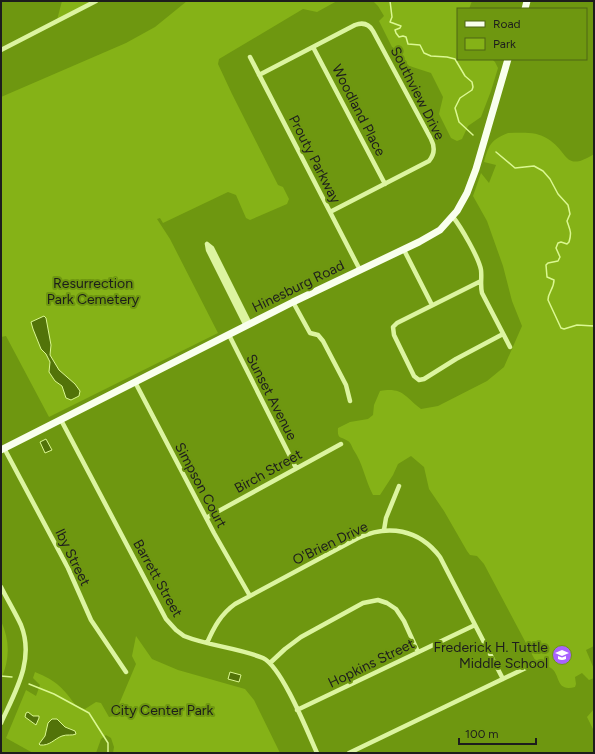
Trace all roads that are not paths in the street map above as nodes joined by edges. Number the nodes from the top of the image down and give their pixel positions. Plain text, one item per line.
1 (96, 1) edge
2 (313, 47) junction
3 (1, 50) edge
4 (250, 57) dead end
5 (508, 60) edge
6 (259, 75) junction
7 (385, 184) junction
8 (330, 212) junction
9 (453, 217) junction
10 (404, 250) junction
11 (360, 270) junction
12 (481, 281) junction
13 (293, 302) junction
14 (432, 305) junction
15 (248, 325) junction
16 (229, 334) junction
17 (503, 334) junction
18 (510, 347) dead end
19 (135, 382) junction
20 (350, 400) dead end
21 (61, 420) junction
22 (341, 444) dead end
23 (3, 449) edge
24 (296, 468) junction
25 (399, 486) dead end
26 (206, 518) junction
27 (384, 530) junction
28 (1, 587) edge
29 (250, 596) junction
30 (476, 625) junction
31 (207, 643) junction
32 (418, 652) junction
33 (270, 663) junction
34 (532, 665) dead end
35 (126, 672) dead end
36 (503, 679) junction
37 (297, 710) junction
38 (1, 723) edge
39 (317, 753) edge
40 (349, 753) edge

1 - 3 street
2 - 6 street
2 - 7 street, Woodland Place
2 - 7 street, Southview Drive
4 - 6 street, Prouty Parkway
5 - 9 main road, Hinesburg Road
6 - 8 street, Prouty Parkway
7 - 8 street, Southview Drive
8 - 11 street, Prouty Parkway
9 - 10 main road, Hinesburg Road
9 - 12 street
10 - 11 main road, Hinesburg Road
10 - 14 street
11 - 13 main road, Hinesburg Road
12 - 14 street
12 - 17 street
13 - 15 main road, Hinesburg Road
13 - 20 street
14 - 17 street
15 - 15 street
15 - 16 main road, Hinesburg Road
16 - 19 main road, Hinesburg Road
16 - 24 street, Sunset Avenue
17 - 18 street
19 - 21 main road, Hinesburg Road
19 - 26 street, Simpson Court
21 - 23 main road, Hinesburg Road
21 - 31 street, Barrett Street
22 - 24 street, Birch Street
23 - 35 street, Iby Street
24 - 26 street, Birch Street
25 - 27 street
26 - 29 street, Simpson Court
27 - 29 street, O'Brien Drive
27 - 30 street, O'Brien Drive
28 - 38 street
29 - 31 street, O'Brien Drive
30 - 32 street, Hopkins Street
30 - 36 street, O'Brien Drive
31 - 33 street, Barrett Street
32 - 33 street
32 - 37 street, Hopkins Street
33 - 37 street
34 - 36 street
36 - 40 street
37 - 39 street

